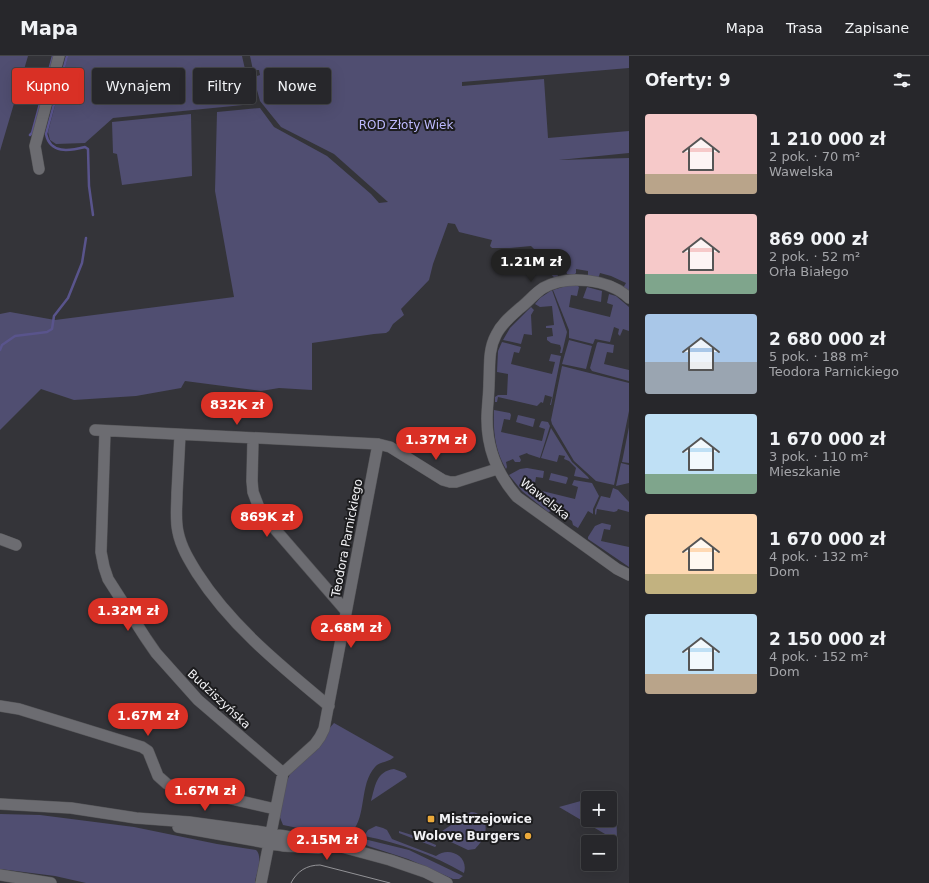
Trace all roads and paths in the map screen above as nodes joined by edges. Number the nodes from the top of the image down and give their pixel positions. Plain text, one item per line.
1 (59, 56) edge
2 (39, 169) dead end
3 (627, 296) edge
4 (180, 435) junction
5 (253, 438) junction
6 (378, 444) junction
7 (497, 469) junction
8 (0, 540) edge
9 (16, 545) dead end
10 (629, 575) edge
11 (346, 611) junction
12 (0, 706) edge
13 (328, 706) junction
14 (283, 773) junction
15 (0, 804) edge
16 (275, 809) junction
17 (269, 838) junction
18 (0, 875) edge
19 (51, 883) edge
20 (261, 883) edge
21 (447, 883) edge

1 - 2 street
3 - 7 street, Wawelska
4 - 5 street
4 - 13 street
4 - 14 street, Budziszyńska
5 - 6 street
5 - 11 street
6 - 7 street
6 - 11 street, Teodora Parnickiego
7 - 10 street, Wawelska
8 - 9 street
11 - 13 street, Teodora Parnickiego
12 - 16 street
13 - 14 street, Teodora Parnickiego
14 - 16 street
15 - 17 street
16 - 17 street
17 - 20 street
17 - 21 street
18 - 19 street

